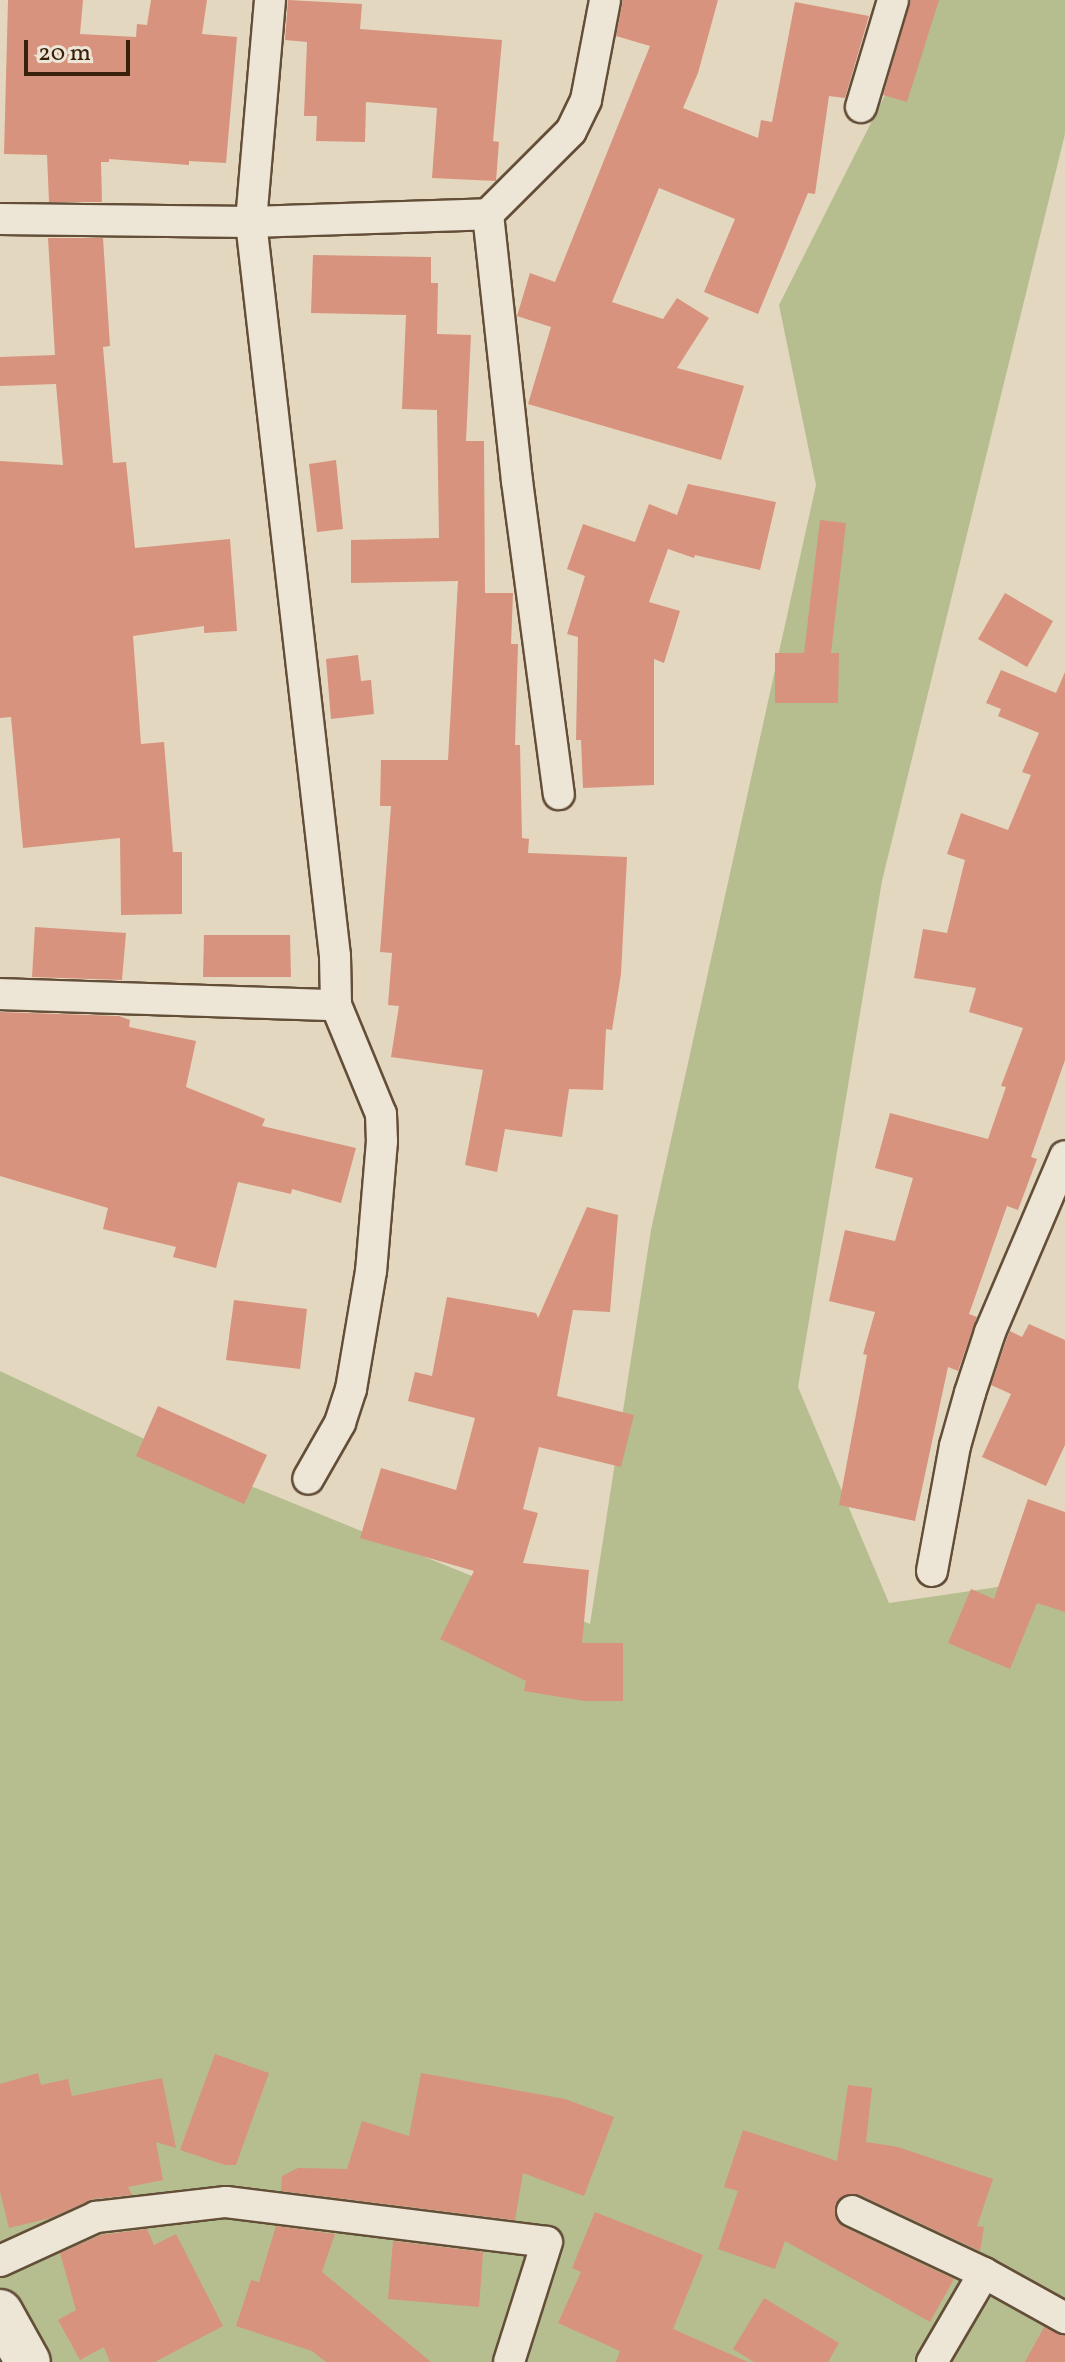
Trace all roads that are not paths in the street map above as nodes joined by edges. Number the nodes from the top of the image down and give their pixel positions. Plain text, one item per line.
1 (270, 0) edge
2 (605, 0) edge
3 (893, 0) edge
4 (861, 107) dead end
5 (488, 214) junction
6 (0, 219) edge
7 (251, 222) junction
8 (559, 794) dead end
9 (0, 994) edge
10 (336, 1005) junction
11 (1065, 1156) edge
12 (1057, 1188) edge
13 (308, 1479) dead end
14 (932, 1571) dead end
15 (852, 2211) dead end
16 (0, 2261) edge
17 (984, 2273) junction
18 (0, 2312) edge
19 (1065, 2318) edge
20 (28, 2362) edge
21 (509, 2362) edge
22 (932, 2362) edge

1 - 7 street
2 - 5 street
3 - 4 street
5 - 7 street
5 - 8 street
6 - 7 street
7 - 10 street
9 - 10 street
10 - 13 street
11 - 12 street
12 - 14 street
15 - 17 street
16 - 21 street
17 - 19 street
17 - 22 street
18 - 20 main road

